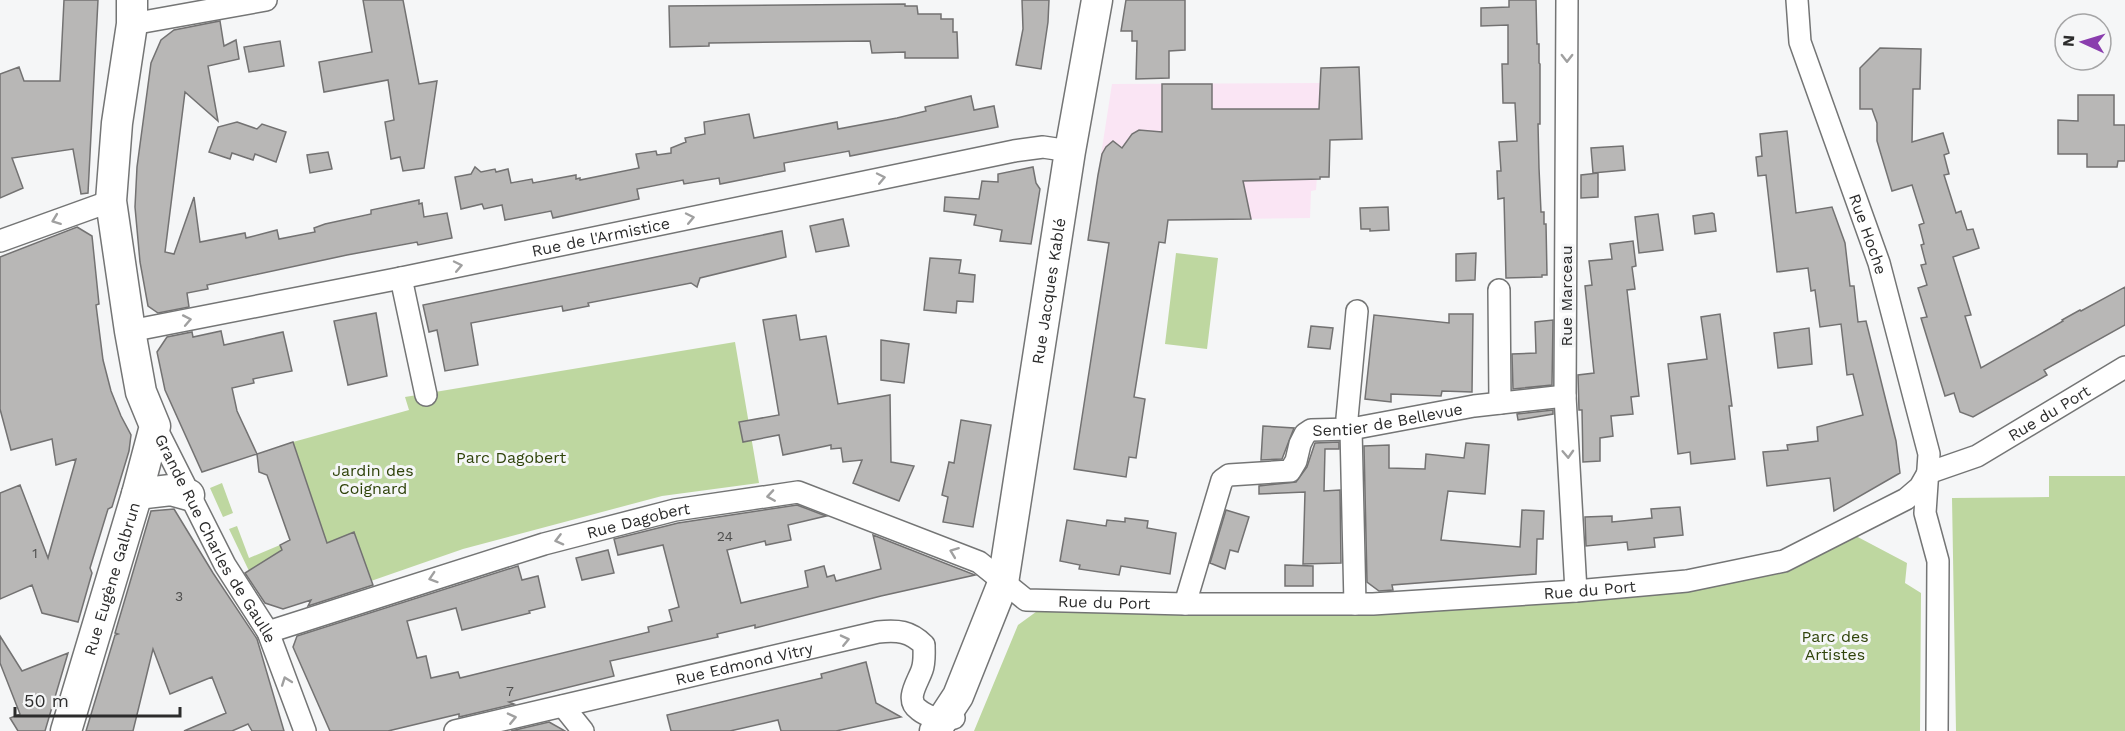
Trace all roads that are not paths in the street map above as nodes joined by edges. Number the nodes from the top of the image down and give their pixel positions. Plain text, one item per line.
1 (266, 0) edge
2 (1097, 0) edge
3 (1567, 0) edge
4 (1797, 0) edge
5 (136, 8) edge
6 (1070, 151) junction
7 (111, 201) junction
8 (0, 241) edge
9 (400, 278) junction
10 (1499, 290) dead end
11 (1357, 311) dead end
12 (130, 331) junction
13 (2125, 367) edge
14 (426, 395) dead end
15 (1565, 396) junction
16 (1500, 403) junction
17 (155, 426) junction
18 (1351, 429) junction
19 (1928, 473) junction
20 (137, 494) junction
21 (189, 495) junction
22 (1003, 583) junction
23 (1576, 591) junction
24 (1185, 604) junction
25 (1355, 604) junction
26 (268, 632) junction
27 (562, 706) junction
28 (948, 719) edge
29 (66, 731) edge
30 (305, 731) edge
31 (455, 731) edge
32 (583, 731) edge
33 (1936, 731) edge

1 - 5 street
2 - 6 street, Rue Jacques Kablé
3 -> 15 street, Rue Marceau
4 - 19 street, Rue Hoche
5 - 7 street, Grande Rue Charles de Gaulle
9 -> 6 street, Rue de l'Armistice
6 - 22 street, Rue Jacques Kablé
7 -> 8 street
7 - 12 street, Grande Rue Charles de Gaulle
12 -> 9 street, Rue de l'Armistice
9 - 14 street
10 - 16 street
11 - 18 street
12 - 17 street, Grande Rue Charles de Gaulle
13 - 19 street, Rue du Port
15 - 16 street, Sentier de Bellevue
15 -> 23 street, Rue Marceau
16 - 18 street, Sentier de Bellevue
17 - 20 street, Rue Eugène Galbrun
17 - 21 street, Grande Rue Charles de Gaulle
18 - 24 street, Sentier de Bellevue
18 - 25 street
19 - 23 street, Rue du Port
19 - 33 street, Rue Hoche
20 - 21 street, Rue Eugène Galbrun
20 - 29 street, Rue Eugène Galbrun
21 - 26 street, Grande Rue Charles de Gaulle
22 - 24 street, Rue du Port
22 -> 26 street, Rue Dagobert
22 - 28 street, Rue Jacques Kablé
23 - 25 street, Rue du Port
24 - 25 street, Rue du Port
30 -> 26 street, Grande Rue Charles de Gaulle
27 -> 28 street, Rue Edmond Vitry
31 -> 27 street, Rue Edmond Vitry
27 - 32 street

